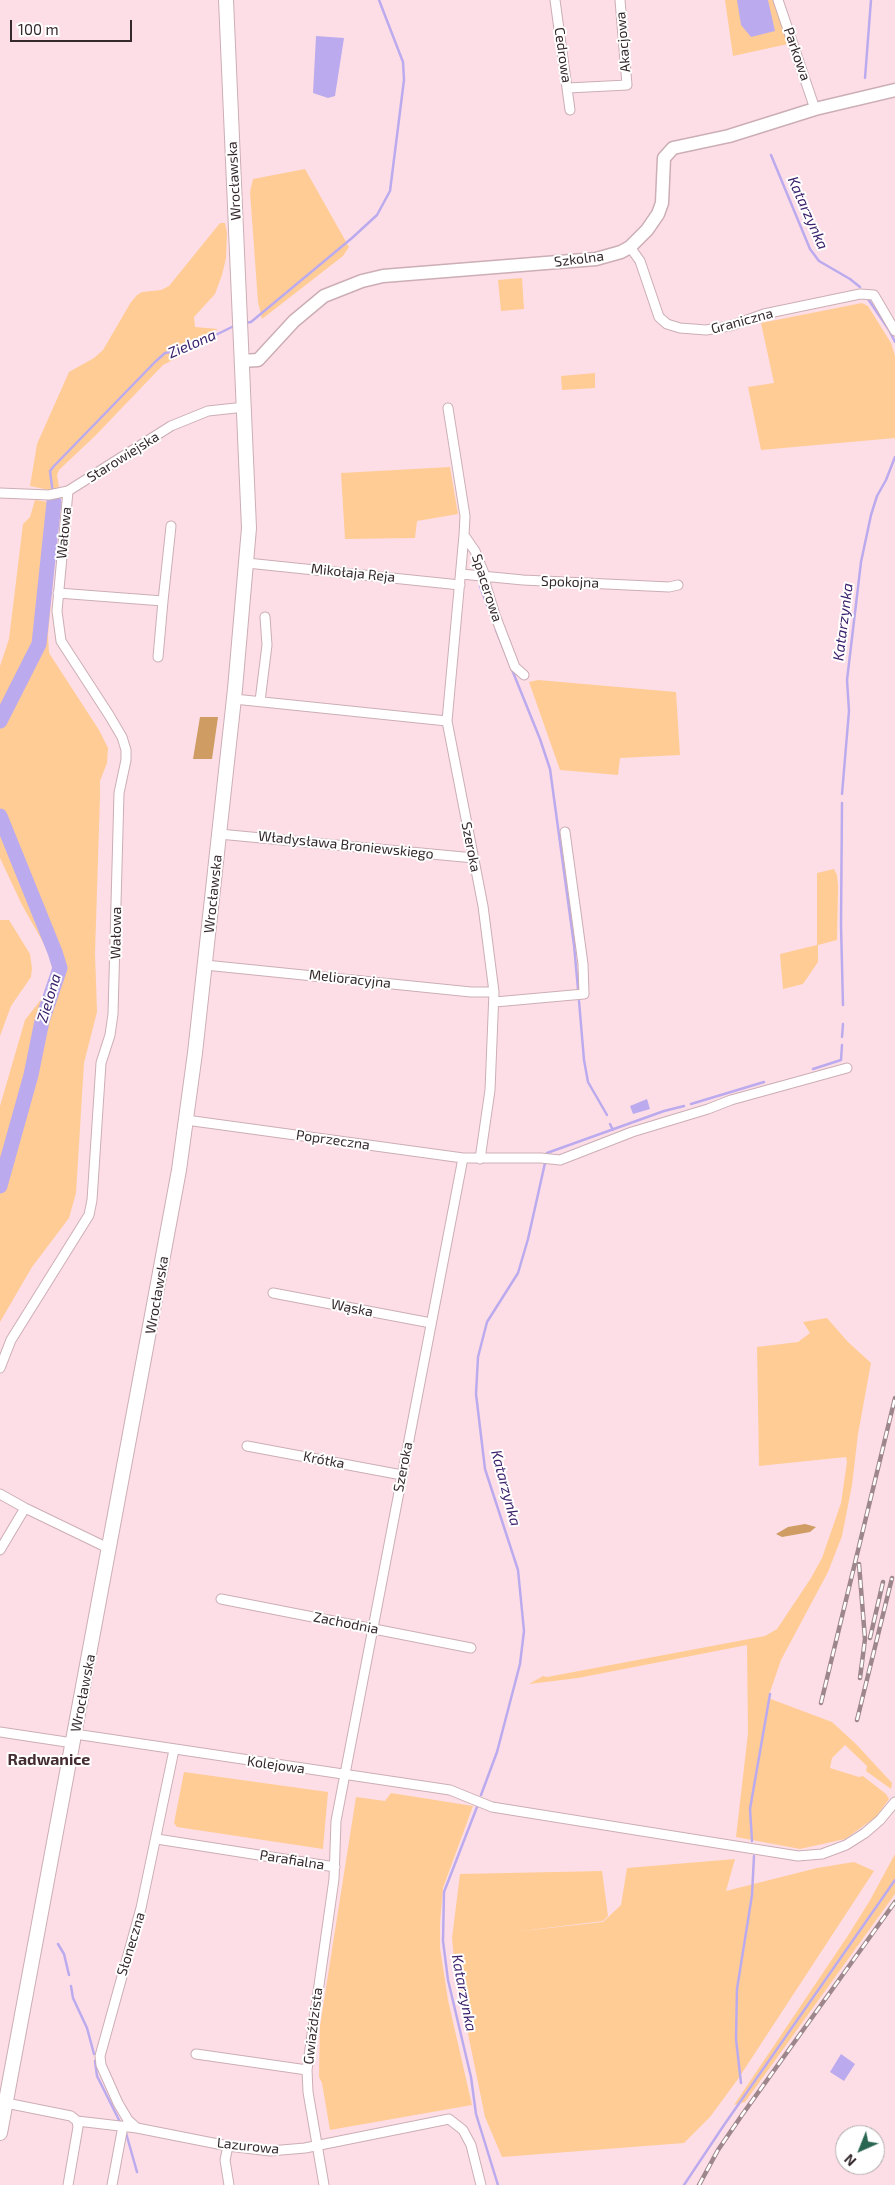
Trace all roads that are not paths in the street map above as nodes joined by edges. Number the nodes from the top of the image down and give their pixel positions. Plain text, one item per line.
1 (226, 0) edge
2 (555, 0) edge
3 (620, 0) edge
4 (778, 0) edge
5 (568, 88) junction
6 (895, 90) edge
7 (815, 109) junction
8 (570, 110) dead end
9 (630, 247) junction
10 (895, 331) edge
11 (242, 361) junction
12 (245, 407) junction
13 (448, 408) dead end
14 (64, 492) junction
15 (0, 493) edge
16 (171, 526) dead end
17 (464, 535) junction
18 (247, 563) junction
19 (461, 574) junction
20 (485, 576) junction
21 (460, 585) junction
22 (678, 585) dead end
23 (58, 596) junction
24 (164, 601) junction
25 (265, 617) dead end
26 (158, 658) dead end
27 (524, 675) dead end
28 (234, 699) junction
29 (260, 701) junction
30 (447, 721) junction
31 (565, 832) dead end
32 (219, 834) junction
33 (474, 858) junction
34 (205, 965) junction
35 (494, 992) junction
36 (495, 1002) junction
37 (847, 1068) dead end
38 (186, 1120) junction
39 (463, 1158) junction
40 (480, 1159) junction
41 (273, 1293) dead end
42 (431, 1323) junction
43 (0, 1368) edge
44 (246, 1446) dead end
45 (402, 1475) junction
46 (0, 1494) edge
47 (25, 1508) junction
48 (110, 1549) junction
49 (0, 1550) edge
50 (221, 1599) dead end
51 (373, 1629) junction
52 (472, 1648) dead end
53 (0, 1732) edge
54 (74, 1739) junction
55 (174, 1750) junction
56 (344, 1776) junction
57 (895, 1802) edge
58 (157, 1839) junction
59 (336, 1866) junction
60 (196, 2054) dead end
61 (307, 2070) junction
62 (4, 2096) edge
63 (77, 2121) junction
64 (123, 2126) junction
65 (137, 2128) junction
66 (0, 2133) edge
67 (317, 2145) junction
68 (228, 2146) junction
69 (68, 2185) edge
70 (112, 2185) edge
71 (229, 2185) edge
72 (324, 2185) edge
73 (481, 2185) edge

1 - 11 main road, Wrocławska
2 - 5 street, Cedrowa
3 - 5 street, Akacjowa
4 - 7 street, Parkowa
5 - 8 street, Cedrowa
6 - 7 street, Szkolna
7 - 9 street, Szkolna
9 - 10 street, Graniczna
9 - 11 street, Szkolna
11 - 12 main road, Wrocławska
12 - 14 street, Starowiejska
12 - 18 main road, Wrocławska
13 - 17 street
14 - 15 street, Starowiejska
14 - 23 street, Wałowa
16 - 24 street
17 - 19 street, Szeroka
17 - 20 street, Spacerowa
18 - 21 street, Mikołaja Reja
18 - 28 main road, Wrocławska
19 - 20 street, Spokojna
19 - 21 street, Szeroka
20 - 22 street, Spokojna
20 - 27 street, Spacerowa
21 - 30 street, Szeroka
23 - 24 street
23 - 43 street, Wałowa
24 - 26 street
25 - 29 street
28 - 29 street
28 - 32 main road, Wrocławska
29 - 30 street
30 - 33 street, Szeroka
31 - 36 street
32 - 33 street, Władysława Broniewskiego
32 - 34 main road, Wrocławska
33 - 35 street, Szeroka
34 - 35 street, Melioracyjna
34 - 38 main road, Wrocławska
35 - 36 street, Szeroka
36 - 40 street, Szeroka
37 - 40 street, Poprzeczna
38 - 39 street, Poprzeczna
38 - 48 main road, Wrocławska
39 - 40 street, Poprzeczna
39 - 42 street, Szeroka
41 - 42 street, Wąska
42 - 45 street, Szeroka
44 - 45 street, Krótka
45 - 51 street, Szeroka
46 - 47 street
47 - 48 street
47 - 49 street
48 - 54 main road, Wrocławska
50 - 51 street, Zachodnia
51 - 52 street, Zachodnia
51 - 56 street, Szeroka
53 - 54 street, Kolejowa
54 - 55 street, Kolejowa
54 - 62 main road, Wrocławska
55 - 56 street, Kolejowa
55 - 58 street, Słoneczna
56 - 57 street, Kolejowa
56 - 59 street, Parafialna
58 - 59 street, Parafialna
58 - 65 street, Słoneczna
59 - 61 street, Gwiaździsta
60 - 61 street
61 - 67 street, Gwiaździsta
62 - 63 street
62 - 66 main road, Wrocławska
63 - 64 street, Lazurowa
63 - 69 street
64 - 65 street, Lazurowa
64 - 70 street
65 - 68 street, Lazurowa
67 - 68 street, Lazurowa
67 - 72 street, Gwiaździsta
67 - 73 street, Lazurowa
68 - 71 street

